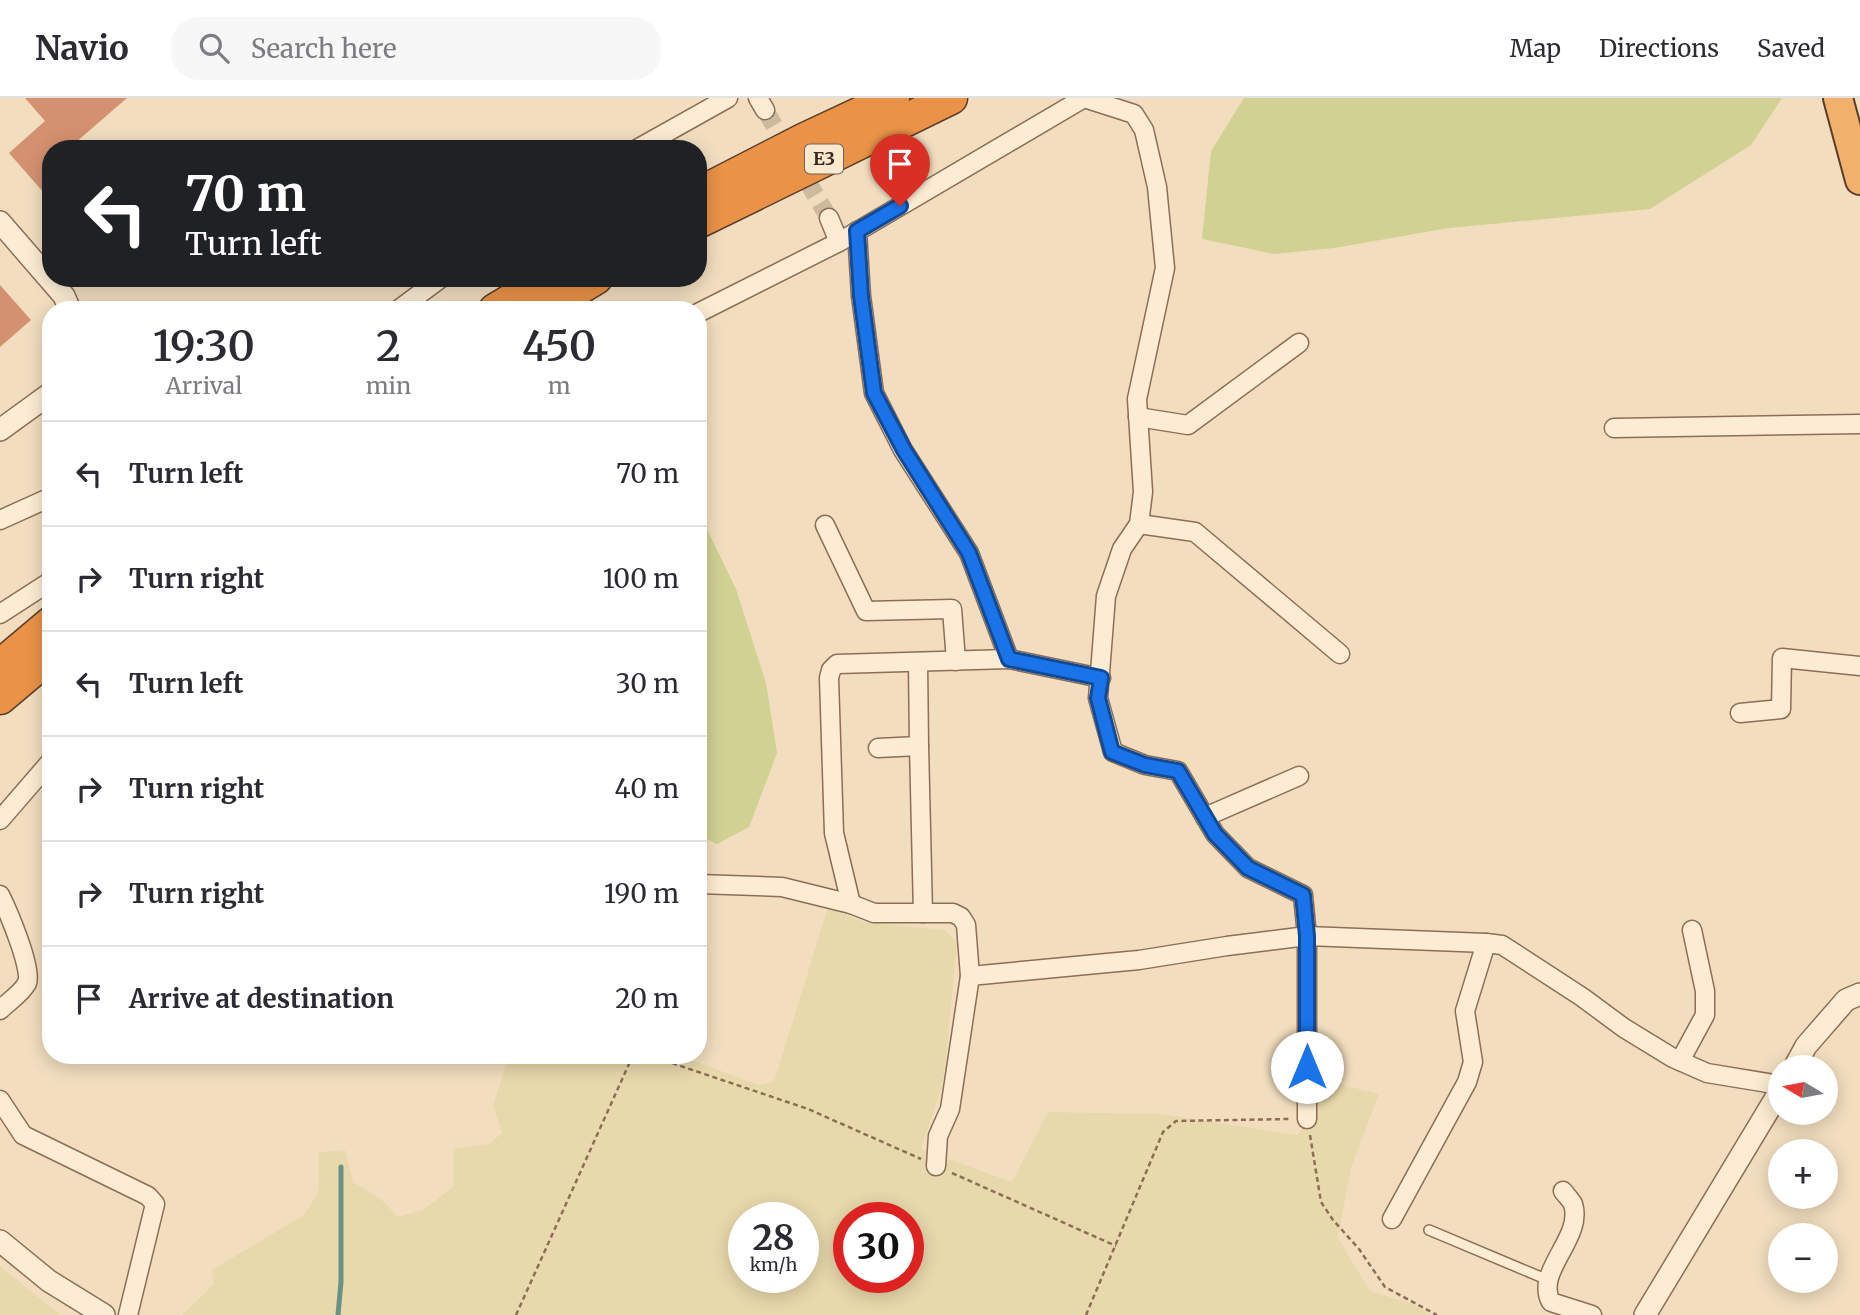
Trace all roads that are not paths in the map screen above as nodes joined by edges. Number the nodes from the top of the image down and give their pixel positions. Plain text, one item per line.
1 (728, 98) edge
2 (893, 98) edge
3 (951, 98) edge
4 (1084, 98) edge
5 (1838, 98) edge
6 (653, 140) edge
7 (1860, 180) edge
8 (707, 189) edge
9 (707, 218) edge
10 (829, 218) tunnel mouth
11 (0, 222) edge
12 (857, 231) junction
13 (839, 242) junction
14 (42, 271) edge
15 (428, 287) edge
16 (533, 287) edge
17 (581, 287) edge
18 (410, 301) edge
19 (510, 301) edge
20 (558, 301) edge
21 (707, 308) edge
22 (1299, 343) dead end
23 (42, 399) edge
24 (1138, 417) junction
25 (1860, 424) edge
26 (1614, 428) dead end
27 (0, 429) edge
28 (42, 501) edge
29 (0, 520) edge
30 (1139, 523) junction
31 (825, 525) dead end
32 (42, 587) edge
33 (0, 614) edge
34 (42, 631) edge
35 (1340, 654) dead end
36 (1009, 659) junction
37 (956, 661) junction
38 (918, 662) junction
39 (42, 663) edge
40 (0, 666) edge
41 (1860, 666) edge
42 (1101, 678) junction
43 (0, 698) edge
44 (1741, 713) dead end
45 (919, 746) junction
46 (878, 748) dead end
47 (42, 771) edge
48 (1299, 776) dead end
49 (1205, 817) junction
50 (0, 820) edge
51 (707, 884) edge
52 (0, 895) edge
53 (851, 904) junction
54 (923, 913) junction
55 (1692, 930) dead end
56 (1307, 936) junction
57 (1486, 943) junction
58 (970, 976) junction
59 (1860, 994) edge
60 (0, 1010) edge
61 (1801, 1055) edge
62 (1680, 1061) junction
63 (1768, 1086) edge
64 (0, 1100) edge
65 (1768, 1108) edge
66 (1307, 1119) road end
67 (936, 1166) road end
68 (1563, 1191) dead end
69 (1392, 1219) dead end
70 (1429, 1230) dead end
71 (0, 1241) edge
72 (1548, 1280) junction
73 (104, 1315) edge
74 (128, 1315) edge
75 (1592, 1315) edge
76 (1645, 1315) edge

1 - 6 street
2 - 8 highway, E3
3 - 9 highway, E3
4 - 12 street
4 - 24 street
5 - 7 highway
10 - 13 street
11 - 14 street
12 - 13 street
12 - 36 street
13 - 21 street
15 - 18 street
16 - 19 highway
17 - 20 highway
22 - 24 street
23 - 27 street
24 - 30 street
25 - 26 street
28 - 29 street
30 - 35 street
30 - 42 street
31 - 37 street
32 - 33 street
34 - 40 highway
36 - 37 street
36 - 42 street
37 - 38 street
38 - 45 street
38 - 53 street
39 - 43 highway
41 - 44 street
42 - 49 street
45 - 46 street
45 - 54 street
47 - 50 street
48 - 49 street
49 - 56 street
51 - 53 street
52 - 60 street
53 - 54 street
54 - 58 street
55 - 62 street
56 - 57 street
56 - 58 street
56 - 66 street
57 - 62 street
57 - 69 street
58 - 67 street
59 - 61 street
62 - 63 street
64 - 74 street
65 - 76 street
68 - 72 street
70 - 72 lane
71 - 73 street
72 - 75 street

